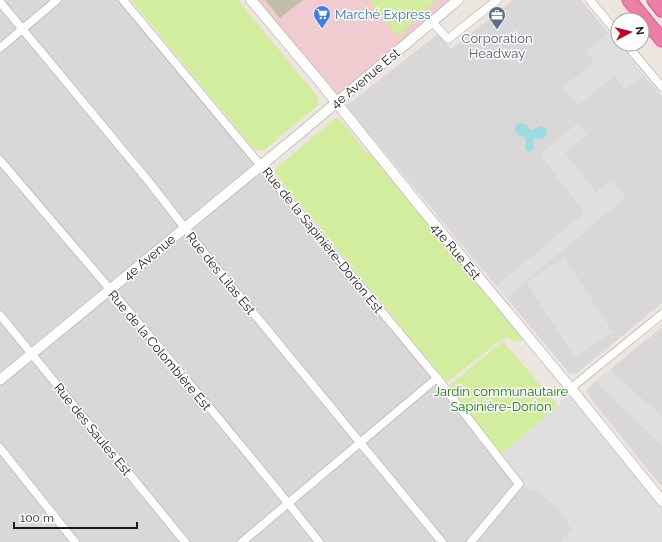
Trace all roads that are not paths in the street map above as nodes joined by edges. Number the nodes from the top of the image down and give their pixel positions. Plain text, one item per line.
1 (57, 0) edge
2 (123, 0) edge
3 (252, 0) edge
4 (458, 0) edge
5 (497, 0) edge
6 (590, 0) edge
7 (629, 0) edge
8 (654, 0) edge
9 (0, 2) edge
10 (662, 10) edge
11 (432, 22) junction
12 (610, 24) edge
13 (23, 30) junction
14 (662, 40) edge
15 (0, 48) edge
16 (633, 52) edge
17 (662, 87) edge
18 (336, 103) junction
19 (298, 135) joint
20 (0, 160) edge
21 (261, 165) junction
22 (184, 228) junction
23 (110, 289) junction
24 (662, 314) edge
25 (0, 315) edge
26 (32, 354) junction
27 (437, 378) junction
28 (0, 380) edge
29 (571, 388) junction
30 (360, 443) junction
31 (0, 448) edge
32 (662, 501) edge
33 (288, 503) junction
34 (75, 542) edge
35 (185, 542) edge
36 (242, 542) edge
37 (319, 542) edge
38 (442, 542) edge
39 (471, 542) edge

1 - 13 street
2 - 21 street, Rue de la Sapinière-Dorion Est
3 - 18 street, 41e Rue Est
4 - 11 street, 4e Avenue Est
5 - 11 street
6 - 12 street
7 - 14 highway
8 - 10 highway
9 - 13 street, Rue des Lilas Est
11 - 18 street, 4e Avenue Est
13 - 15 street
13 - 22 street, Rue des Lilas Est
16 - 17 street
18 - 19 street, 4e Avenue Est
18 - 29 street, 41e Rue Est
19 - 21 street, 4e Avenue
20 - 23 street, Rue de la Colombière Est
21 - 22 street, 4e Avenue
21 - 27 street, Rue de la Sapinière-Dorion Est
22 - 23 street, 4e Avenue
22 - 30 street, Rue des Lilas Est
23 - 26 street, 4e Avenue
23 - 33 street, Rue de la Colombière Est
24 - 29 street
25 - 26 street, Rue des Saules Est
26 - 28 street, 4e Avenue
26 - 35 street, Rue des Saules Est
27 - 30 street
27 - 39 street, Rue de la Sapinière-Dorion Est
29 - 32 street, 41e Rue Est
30 - 33 street
30 - 38 street, Rue des Lilas Est
31 - 34 street
33 - 36 street
33 - 37 street, Rue de la Colombière Est

